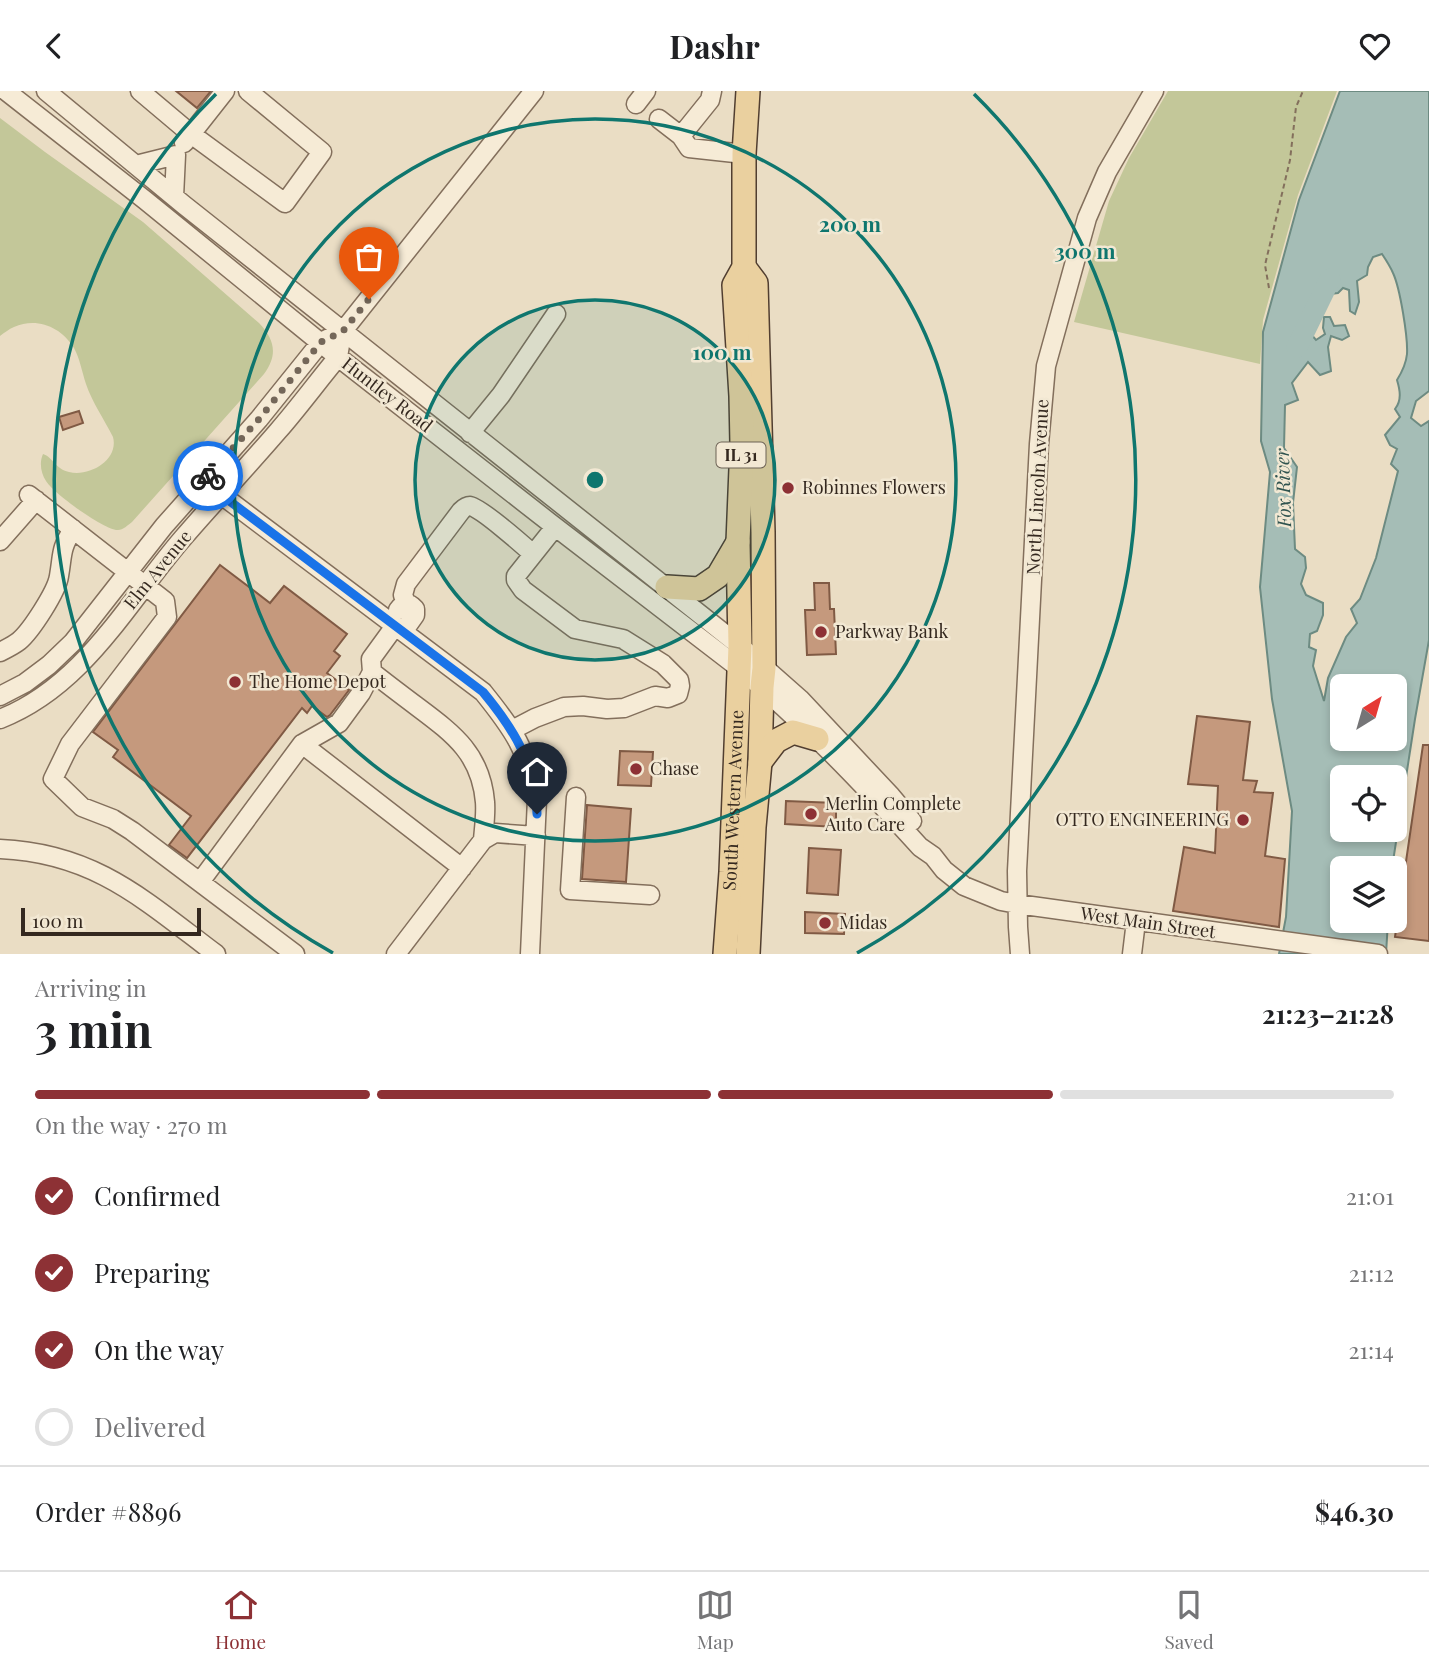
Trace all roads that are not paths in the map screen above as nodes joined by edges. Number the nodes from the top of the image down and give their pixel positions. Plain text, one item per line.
1 (6, 91) edge
2 (46, 91) edge
3 (140, 91) edge
4 (225, 91) edge
5 (248, 91) edge
6 (534, 91) edge
7 (748, 91) edge
8 (1154, 91) edge
9 (711, 95) edge
10 (659, 119) dead end
11 (191, 134) junction
12 (681, 136) junction
13 (744, 154) junction
14 (176, 155) junction
15 (136, 165) junction
16 (174, 197) junction
17 (744, 267) junction
18 (556, 313) dead end
19 (343, 331) junction
20 (321, 342) junction
21 (338, 356) junction
22 (470, 433) junction
23 (203, 481) junction
24 (221, 495) junction
25 (555, 527) junction
26 (73, 529) junction
27 (0, 541) edge
28 (738, 542) junction
29 (533, 554) junction
30 (128, 571) junction
31 (145, 585) junction
32 (667, 587) junction
33 (396, 627) junction
34 (0, 652) edge
35 (739, 657) junction
36 (372, 672) junction
37 (763, 677) junction
38 (0, 696) edge
39 (0, 719) edge
40 (512, 730) junction
41 (817, 739) junction
42 (302, 744) junction
43 (760, 762) junction
44 (576, 797) dead end
45 (536, 836) junction
46 (483, 840) junction
47 (0, 849) edge
48 (933, 856) junction
49 (462, 868) junction
50 (200, 882) junction
51 (650, 895) dead end
52 (1017, 904) junction
53 (1136, 921) junction
54 (216, 954) edge
55 (295, 954) edge
56 (396, 954) edge
57 (530, 954) edge
58 (725, 954) edge
59 (748, 954) edge
60 (1020, 954) edge
61 (1132, 954) edge
62 (1378, 954) edge

1 - 20 street, Huntley Road
2 - 15 street, Huntley Road
3 - 11 street
4 - 11 street
5 - 11 street
6 - 19 street, Elm Avenue
7 - 13 main road, IL 31
8 - 52 street, North Lincoln Avenue
9 - 12 street
10 - 12 street
11 - 14 street
12 - 13 street
13 - 17 main road, IL 31
14 - 15 street
14 - 16 street
15 - 16 street, Huntley Road
16 - 19 street, Huntley Road
17 - 28 main road, IL 31
17 - 37 main road, South Western Avenue
18 - 22 street
19 - 20 street, Elm Avenue
19 - 21 street, Elm Avenue
19 - 22 street, Huntley Road
20 - 21 street, Huntley Road
20 - 23 street, Elm Avenue
21 - 24 street, Elm Avenue
21 - 25 street, Huntley Road
22 - 32 street, Huntley Road
23 - 24 street
23 - 30 street, Elm Avenue
24 - 31 street, Elm Avenue
24 - 33 street
25 - 29 street
25 - 35 street, Huntley Road
26 - 27 street
26 - 30 street
26 - 34 street
28 - 32 main road
28 - 35 main road, IL 31
29 - 33 street
29 - 40 street
30 - 31 street
30 - 38 street, Elm Avenue
31 - 39 street, Elm Avenue
31 - 50 street
32 - 35 street, Huntley Road
33 - 36 street
33 - 40 street
35 - 37 street, West Main Street
35 - 58 main road, South Western Avenue / IL 31
36 - 42 street
36 - 46 street
37 - 41 street, West Main Street
37 - 43 main road, South Western Avenue
37 - 48 street, West Main Street
40 - 45 street
41 - 43 main road
41 - 48 street, West Main Street
42 - 49 street
42 - 50 street
43 - 59 main road, South Western Avenue
44 - 51 street
45 - 46 street
45 - 57 street
46 - 49 street
47 - 54 street
48 - 52 street, West Main Street
49 - 56 street
50 - 55 street
52 - 53 street, West Main Street
52 - 60 street, North Lincoln Avenue
53 - 61 street
53 - 62 street, West Main Street

